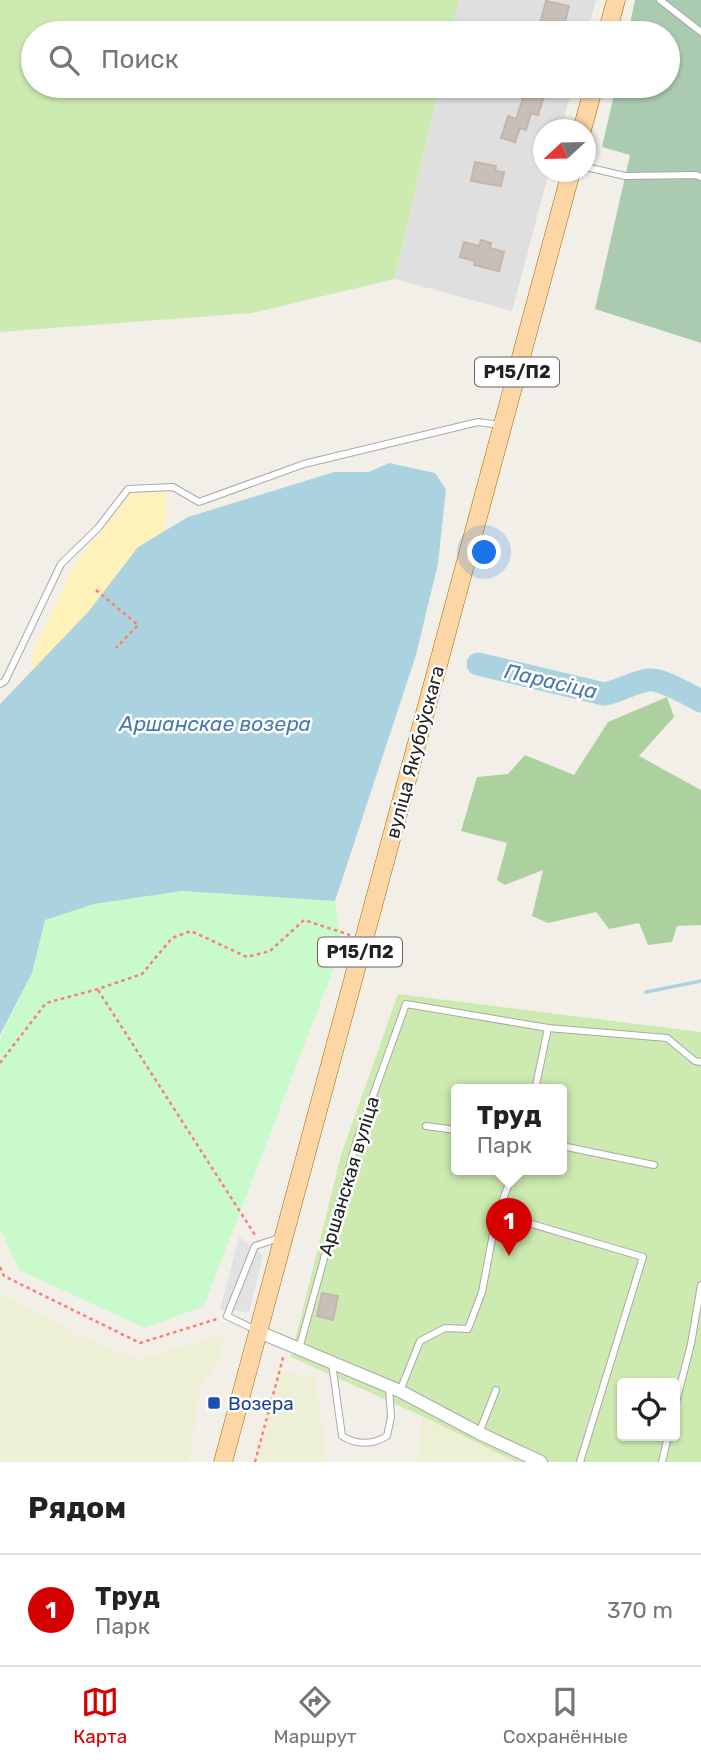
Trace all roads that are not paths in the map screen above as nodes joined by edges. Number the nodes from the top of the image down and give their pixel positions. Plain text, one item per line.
1 (616, 0) edge
2 (660, 0) edge
3 (610, 21) edge
4 (701, 32) edge
5 (591, 98) edge
6 (585, 119) edge
7 (596, 169) edge
8 (701, 177) edge
9 (568, 182) edge
10 (502, 426) junction
11 (0, 684) edge
12 (548, 1028) junction
13 (701, 1062) edge
14 (536, 1084) edge
15 (426, 1126) dead end
16 (451, 1129) edge
17 (567, 1147) edge
18 (654, 1165) dead end
19 (512, 1175) edge
20 (498, 1214) junction
21 (284, 1236) junction
22 (701, 1286) edge
23 (259, 1332) junction
24 (293, 1346) junction
25 (331, 1363) junction
26 (680, 1387) edge
27 (394, 1389) junction
28 (496, 1390) dead end
29 (479, 1433) junction
30 (667, 1441) edge
31 (223, 1462) edge
32 (541, 1462) edge
33 (580, 1462) edge
34 (662, 1462) edge

1 - 3 main road
2 - 4 lane
5 - 6 main road
7 - 8 lane
9 - 10 main road, вуліца Якубоўскага / Р15/П2
10 - 11 lane
10 - 21 main road, вуліца Якубоўскага / Р15/П2
12 - 13 lane
12 - 14 lane
12 - 24 lane, Аршанская вуліца
15 - 16 lane
17 - 18 lane
19 - 20 lane
20 - 27 lane
20 - 33 lane
21 - 23 main road, вуліца Якубоўскага / Р15/П2
21 - 23 lane
22 - 26 lane
23 - 24 street
23 - 31 main road, Р15/П2
24 - 25 street
25 - 27 street
25 - 27 lane
27 - 29 street
28 - 29 lane
29 - 32 street
30 - 34 lane

